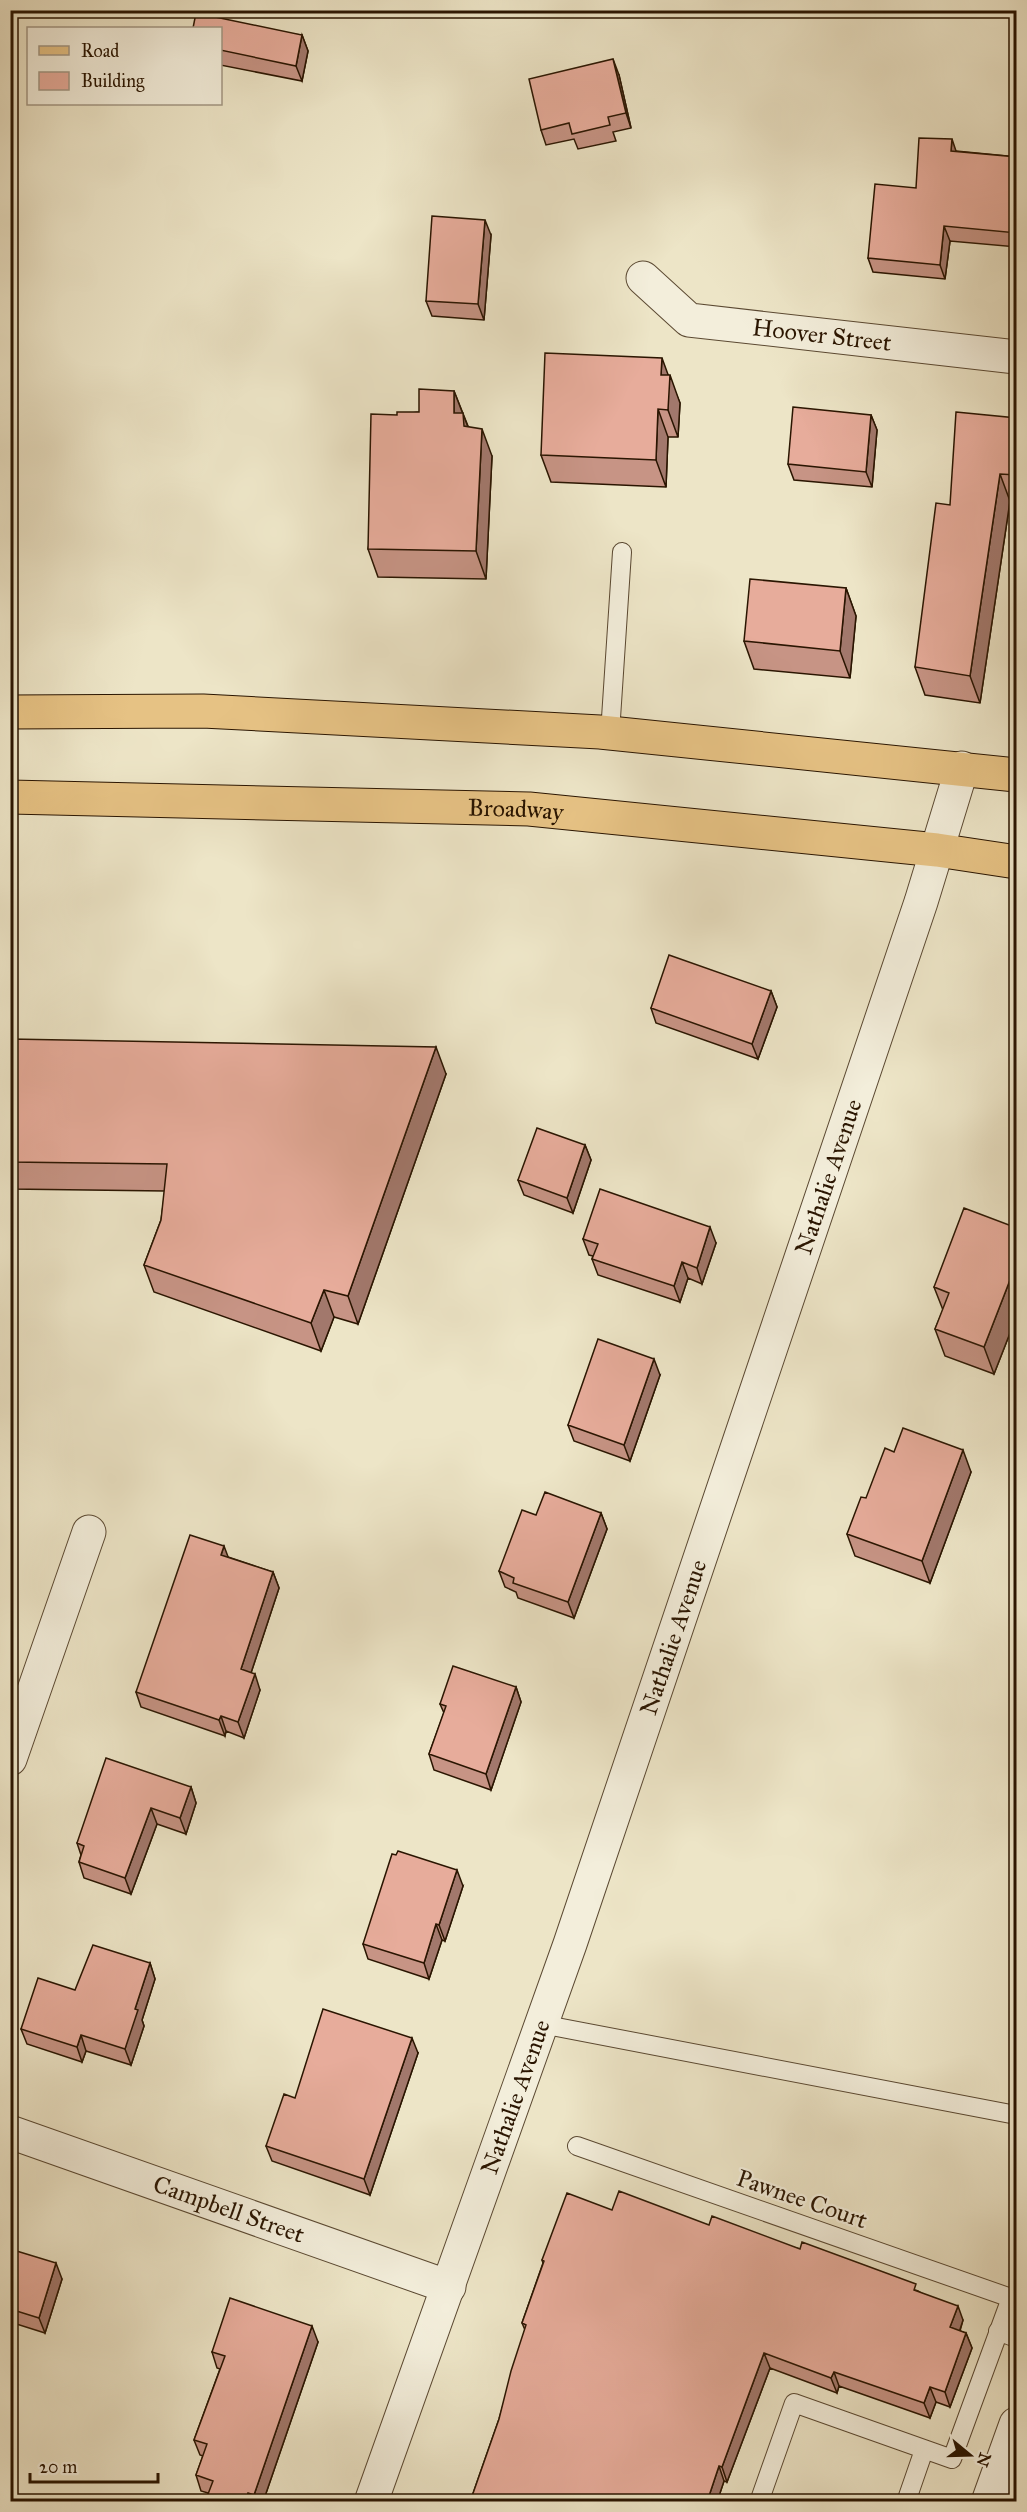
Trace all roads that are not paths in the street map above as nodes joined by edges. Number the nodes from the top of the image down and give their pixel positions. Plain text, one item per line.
1 (643, 278) dead end
2 (1017, 357) edge
3 (622, 552) dead end
4 (10, 712) edge
5 (610, 733) junction
6 (962, 768) junction
7 (1017, 775) edge
8 (10, 797) edge
9 (937, 850) junction
10 (1017, 862) edge
11 (89, 1532) dead end
12 (10, 1759) edge
13 (541, 2024) junction
14 (1017, 2115) edge
15 (10, 2132) edge
16 (577, 2146) dead end
17 (449, 2287) junction
18 (998, 2331) junction
19 (1017, 2338) edge
20 (1017, 2424) edge
21 (924, 2450) junction
22 (371, 2502) edge
23 (759, 2502) edge
24 (906, 2502) edge
25 (988, 2502) edge

1 - 2 street, Hoover Street
3 - 5 lane
4 - 5 main road
5 - 6 main road
6 - 7 main road
6 - 9 street, Nathalie Avenue
8 - 9 main road, Broadway
9 - 10 main road, Broadway
9 - 13 street, Nathalie Avenue
11 - 12 street
13 - 14 lane
13 - 17 street, Nathalie Avenue
15 - 17 street, Campbell Street
16 - 18 lane, Pawnee Court
17 - 22 street, Nathalie Avenue
18 - 19 lane
18 - 21 lane
20 - 25 street
21 - 23 lane
21 - 24 lane

